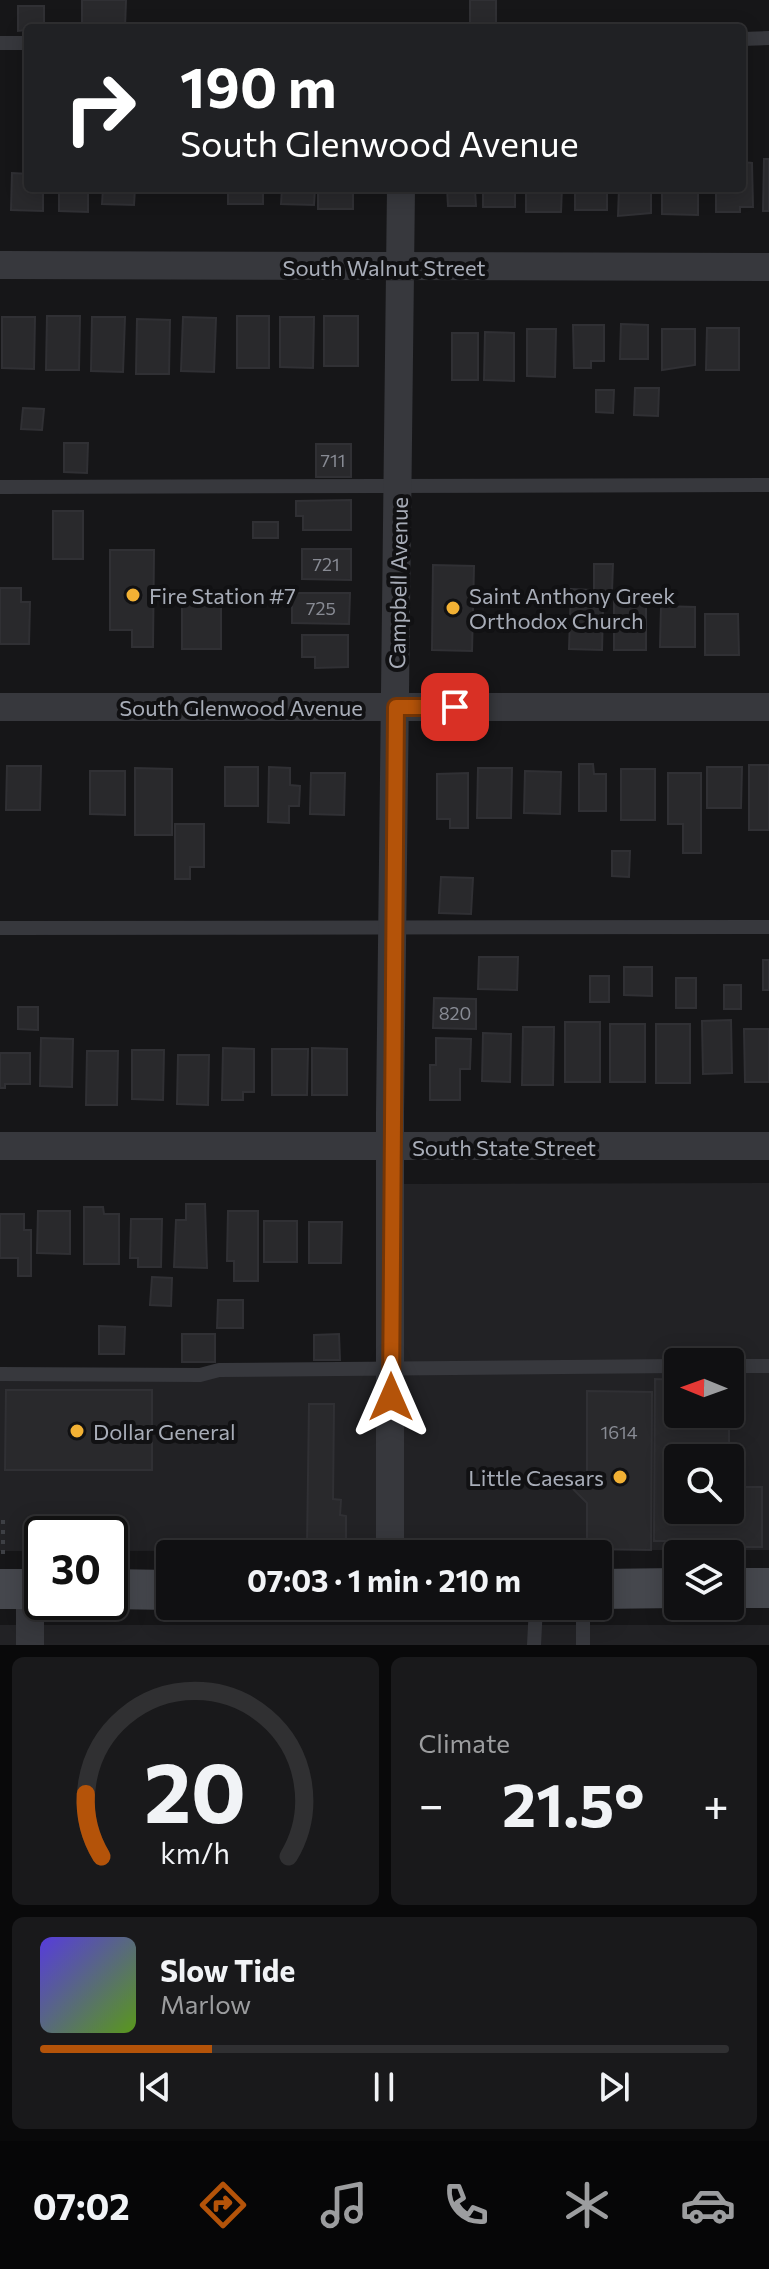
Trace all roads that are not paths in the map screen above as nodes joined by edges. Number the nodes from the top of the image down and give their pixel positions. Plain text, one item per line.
1 (769, 38) edge
2 (746, 39) edge
3 (0, 43) edge
4 (24, 43) edge
5 (401, 192) edge
6 (0, 265) edge
7 (400, 267) junction
8 (769, 267) edge
9 (769, 485) edge
10 (400, 486) junction
11 (0, 487) edge
12 (0, 707) edge
13 (396, 707) junction
14 (769, 707) edge
15 (392, 927) junction
16 (769, 927) edge
17 (0, 928) edge
18 (0, 1146) edge
19 (769, 1146) edge
20 (390, 1147) junction
21 (664, 1366) edge
22 (744, 1366) edge
23 (769, 1366) edge
24 (391, 1367) junction
25 (0, 1374) edge
26 (390, 1540) edge
27 (19, 1580) edge
28 (664, 1588) edge
29 (744, 1588) edge
30 (769, 1588) edge
31 (128, 1589) edge
32 (612, 1589) edge
33 (156, 1590) edge
34 (535, 1620) edge
35 (583, 1620) edge
36 (30, 1645) edge
37 (534, 1645) edge
38 (583, 1645) edge

1 - 2 lane
3 - 4 lane
5 - 7 street, Campbell Avenue
6 - 7 street, South Walnut Street
7 - 8 street, South Walnut Street
7 - 10 street, Campbell Avenue
9 - 10 lane
10 - 11 lane
10 - 13 street, Campbell Avenue
12 - 13 street, South Glenwood Avenue
13 - 14 street, South Glenwood Avenue
13 - 15 street, Campbell Avenue
15 - 16 lane
15 - 17 lane
15 - 20 street, Campbell Avenue
18 - 20 street, South State Street
19 - 20 street, South State Street
20 - 24 street, Campbell Avenue
21 - 24 lane
22 - 23 lane
24 - 25 lane
24 - 26 street, Campbell Avenue
27 - 36 street
28 - 32 main road
29 - 30 main road
31 - 33 main road
34 - 37 lane
35 - 38 lane

